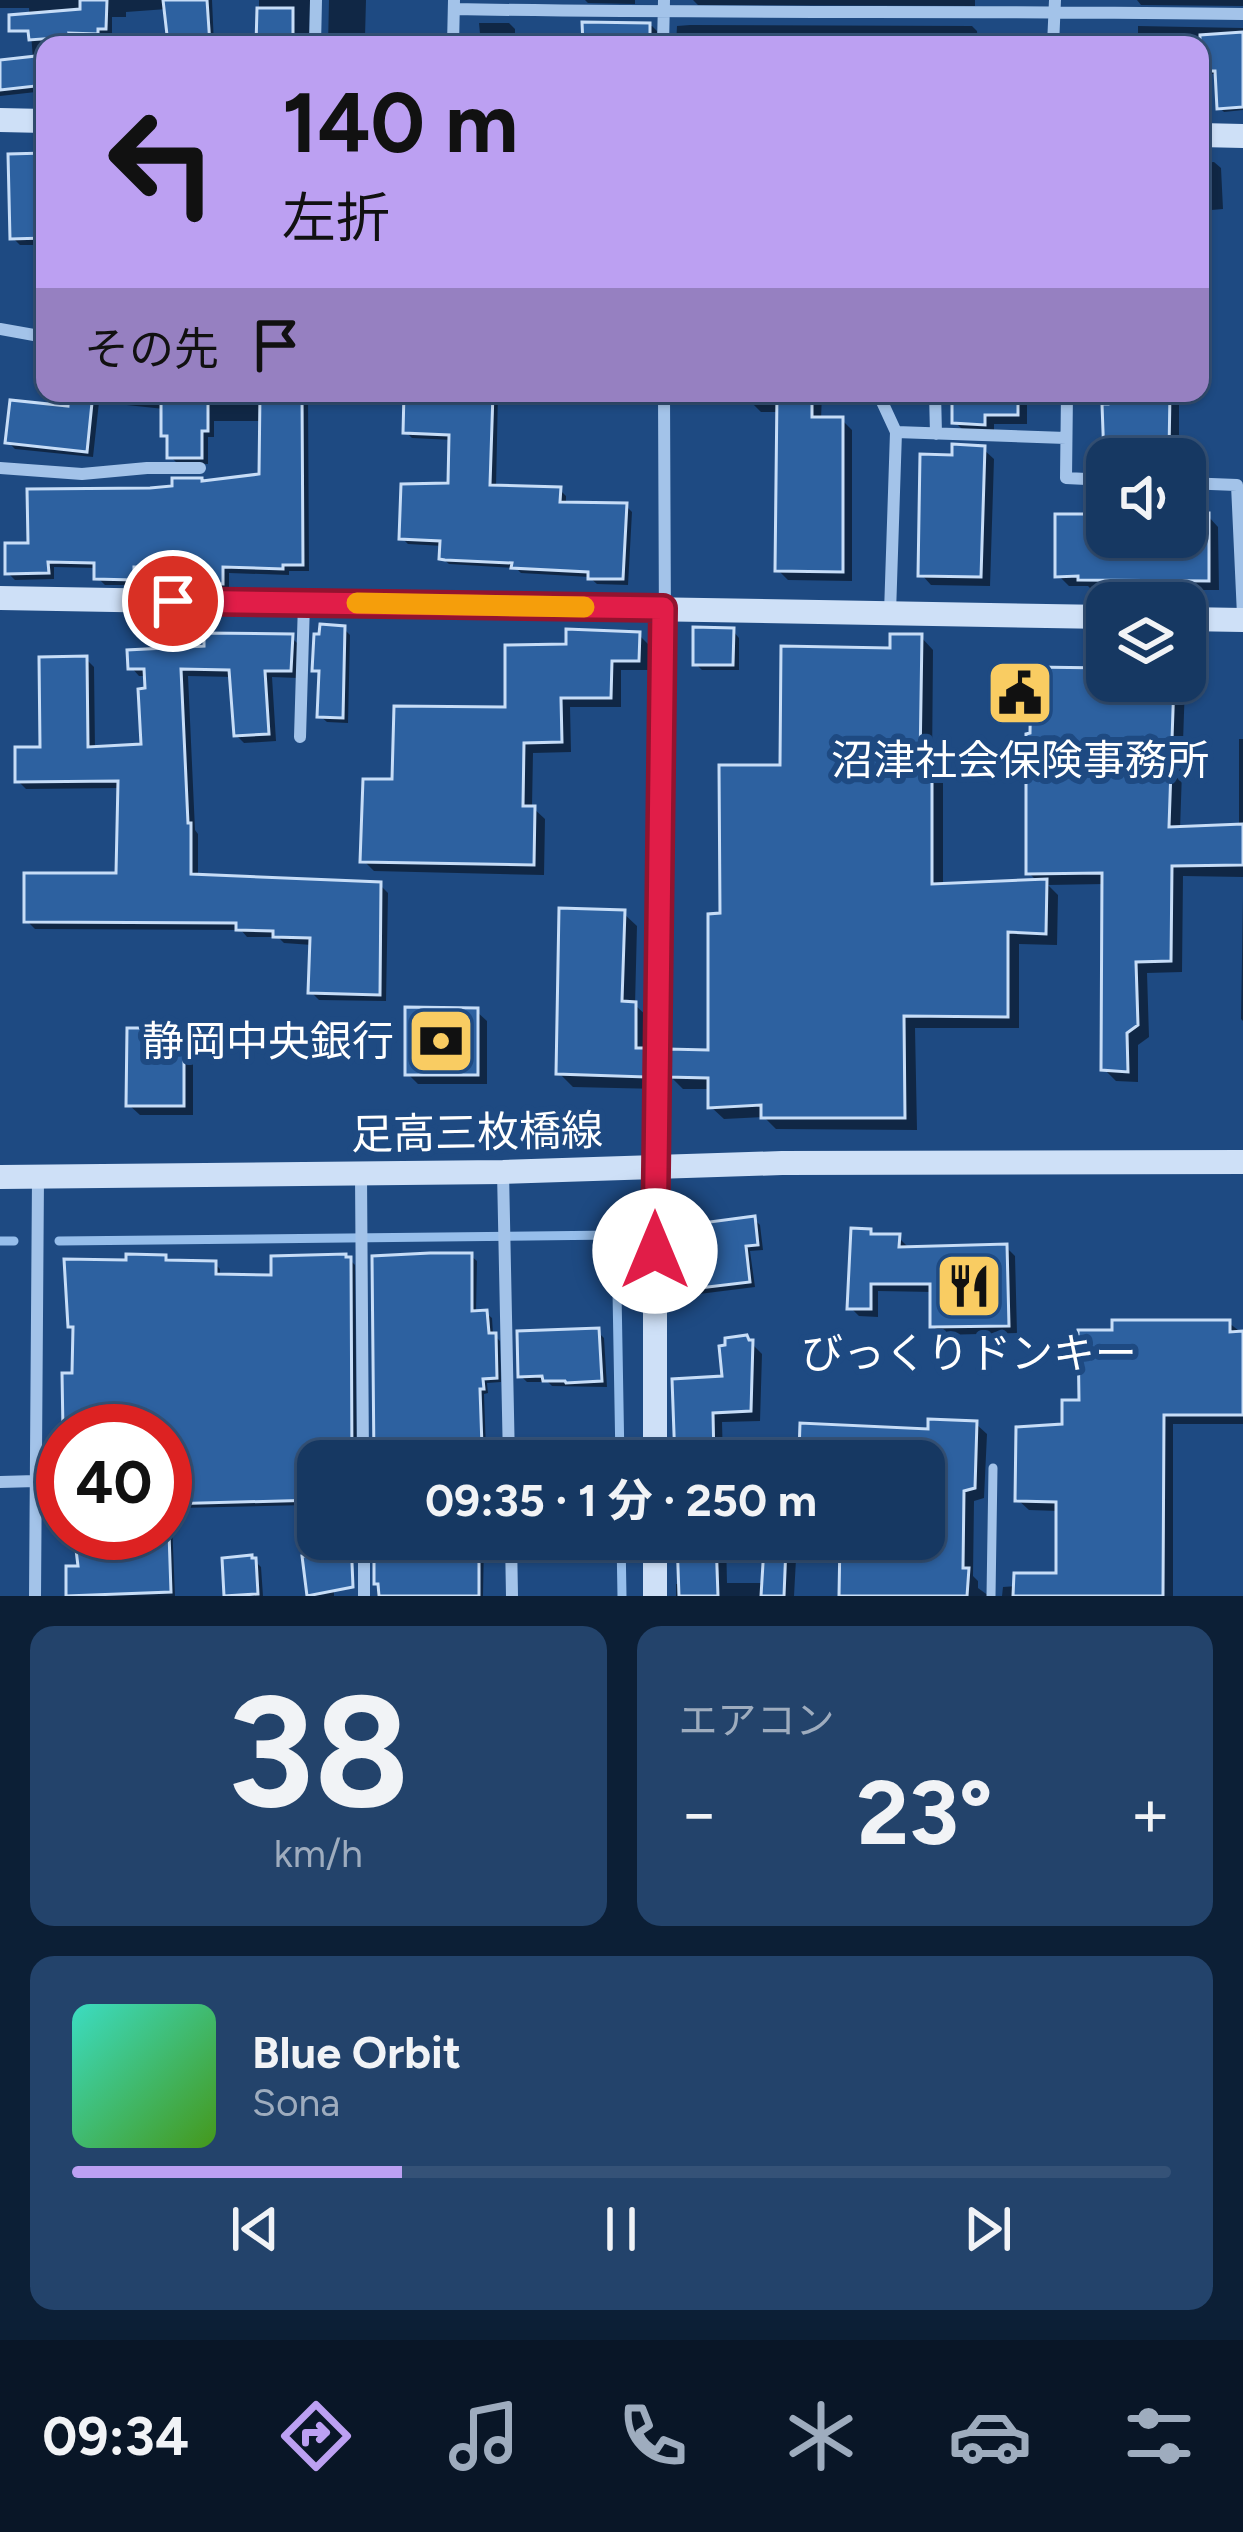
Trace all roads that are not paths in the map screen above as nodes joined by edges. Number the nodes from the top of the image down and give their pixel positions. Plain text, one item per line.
1 (316, 0) edge
2 (454, 4) edge
3 (1055, 5) edge
4 (664, 7) edge
5 (1243, 14) edge
6 (314, 36) edge
7 (453, 36) edge
8 (1053, 36) edge
9 (0, 120) edge
10 (36, 121) edge
11 (1209, 135) edge
12 (1243, 136) edge
13 (0, 329) edge
14 (36, 335) edge
15 (664, 402) edge
16 (882, 402) edge
17 (935, 402) edge
18 (1067, 402) edge
19 (896, 432) junction
20 (935, 434) junction
21 (1066, 438) junction
22 (0, 468) edge
23 (200, 468) dead end
24 (1086, 479) edge
25 (1206, 484) edge
26 (0, 598) edge
27 (304, 603) junction
28 (663, 608) junction
29 (890, 613) junction
30 (1086, 617) edge
31 (1243, 617) edge
32 (1206, 618) edge
33 (300, 737) dead end
34 (1243, 1162) edge
35 (655, 1167) junction
36 (503, 1172) junction
37 (361, 1173) junction
38 (38, 1176) junction
39 (0, 1177) edge
40 (37, 1404) edge
41 (363, 1440) edge
42 (509, 1440) edge
43 (655, 1440) edge
44 (994, 1468) dead end
45 (36, 1481) joint
46 (0, 1482) edge
47 (364, 1560) edge
48 (511, 1560) edge
49 (655, 1560) edge
50 (34, 1596) edge
51 (364, 1596) edge
52 (512, 1596) edge
53 (655, 1596) edge
54 (991, 1596) edge

1 - 6 street
2 - 4 street
2 - 7 street
3 - 4 street
3 - 5 street
3 - 8 street
9 - 10 street
11 - 12 street
13 - 14 street
15 - 28 street
16 - 19 street
17 - 20 street
18 - 21 street
19 - 20 street
19 - 29 street
20 - 21 street
21 - 24 street
22 - 23 street
25 - 31 street
26 - 27 street
27 - 28 street
27 - 33 street
28 - 29 street
28 - 35 street
29 - 30 street
31 - 32 street
34 - 35 street, 足高三枚橋線
35 - 36 street, 足高三枚橋線
35 - 43 street
36 - 37 street, 足高三枚橋線
36 - 42 street
37 - 38 street, 足高三枚橋線
37 - 41 street
38 - 39 street, 足高三枚橋線
38 - 40 street
44 - 54 lane
45 - 46 street
45 - 50 street
47 - 51 street
48 - 52 street
49 - 53 street

